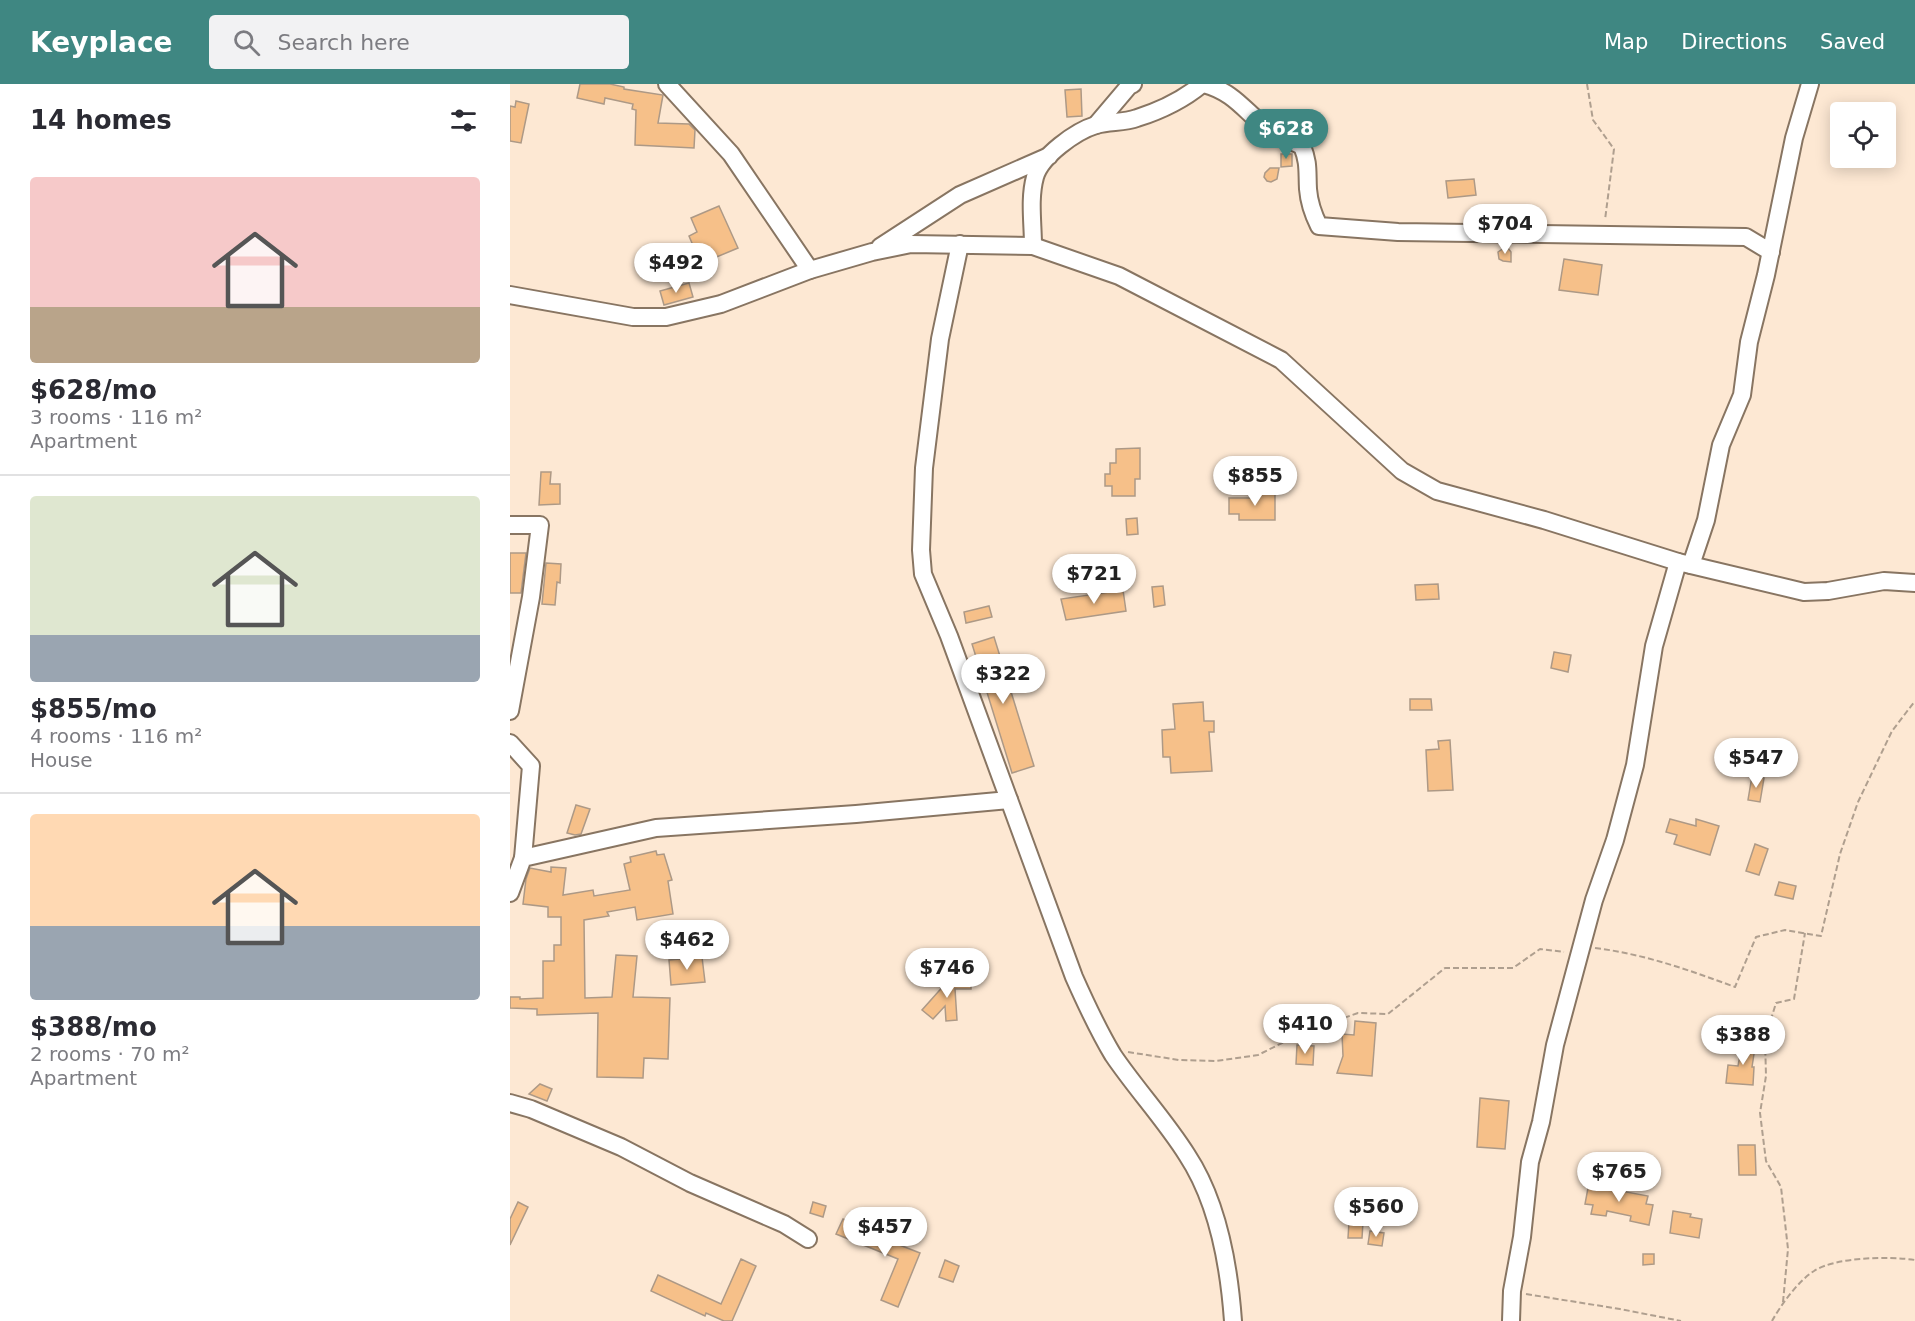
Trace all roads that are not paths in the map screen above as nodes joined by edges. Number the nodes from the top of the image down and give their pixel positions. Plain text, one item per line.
1 (667, 84) edge
2 (1133, 84) edge
3 (1203, 84) edge
4 (1810, 84) edge
5 (1096, 125) junction
6 (1048, 156) junction
7 (960, 244) junction
8 (1033, 246) junction
9 (872, 252) junction
10 (1771, 252) junction
11 (810, 270) junction
12 (510, 295) edge
13 (510, 525) edge
14 (1684, 564) junction
15 (1915, 583) edge
16 (510, 711) edge
17 (510, 743) edge
18 (1009, 800) junction
19 (523, 858) junction
20 (510, 893) edge
21 (510, 1103) edge
22 (808, 1239) dead end
23 (1233, 1321) edge
24 (1511, 1321) edge

1 - 11 street
2 - 5 street
3 - 5 street
3 - 10 street
4 - 10 street
5 - 6 street
6 - 8 street
6 - 9 street
7 - 8 street
7 - 9 street
7 - 18 street
8 - 14 street
9 - 11 street
10 - 14 street
11 - 12 street
13 - 16 street
14 - 15 street
14 - 24 street
17 - 19 street
18 - 19 street
18 - 23 street
19 - 20 street
21 - 22 street

